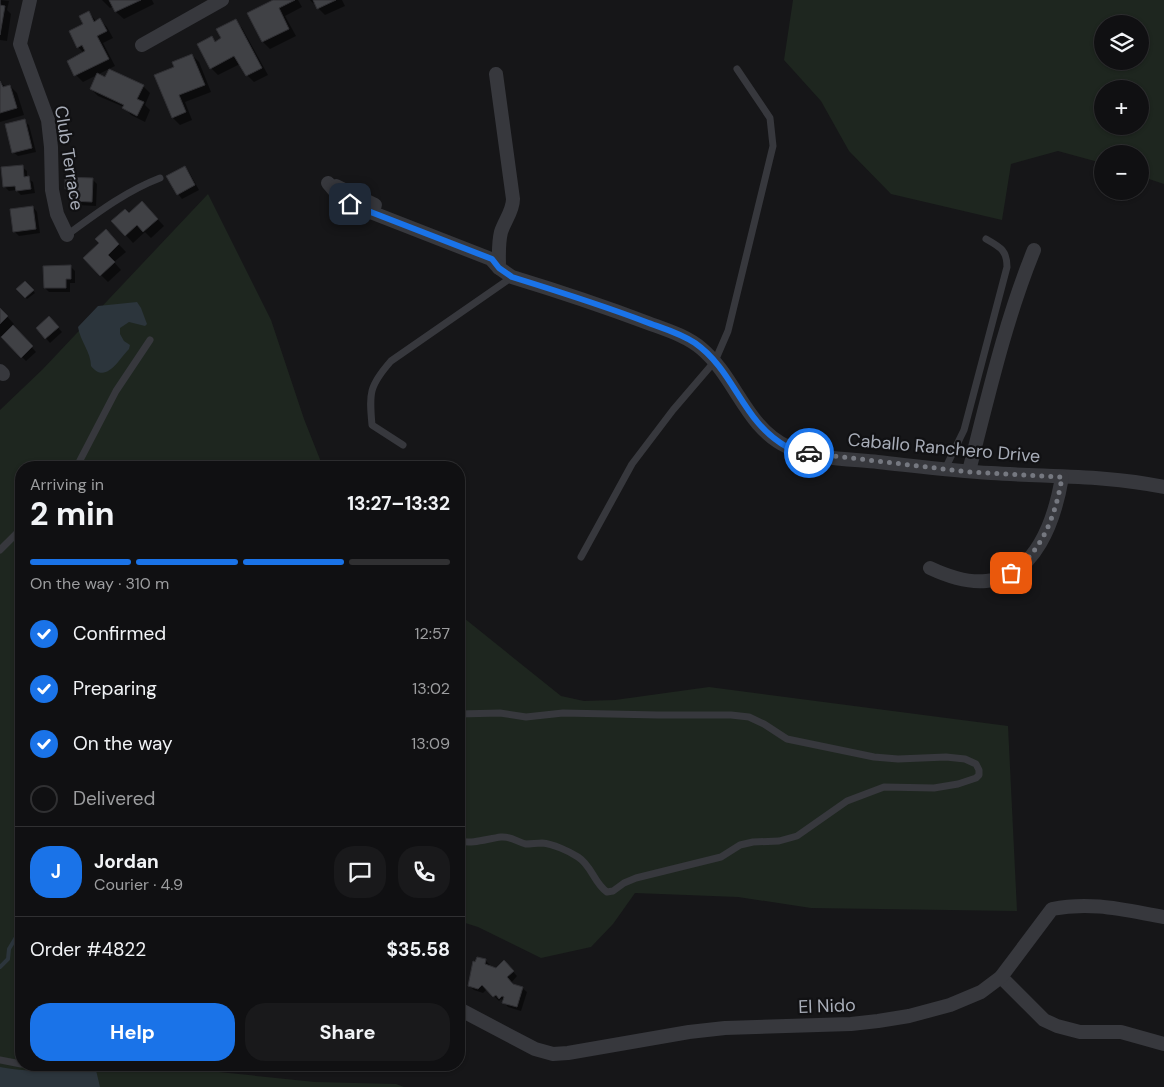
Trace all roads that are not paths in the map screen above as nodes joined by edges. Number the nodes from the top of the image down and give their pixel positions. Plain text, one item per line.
1 (30, 0) edge
2 (222, 0) edge
3 (142, 45) dead end
4 (737, 69) dead end
5 (496, 74) dead end
6 (160, 178) dead end
7 (328, 183) dead end
8 (67, 235) joint
9 (986, 239) dead end
10 (1034, 250) dead end
11 (495, 264) junction
12 (512, 277) junction
13 (150, 340) dead end
14 (715, 361) junction
15 (403, 444) dead end
16 (80, 461) edge
17 (945, 469) junction
18 (969, 472) junction
19 (1062, 477) junction
20 (1164, 487) edge
21 (15, 534) edge
22 (0, 550) edge
23 (581, 557) dead end
24 (930, 568) dead end
25 (465, 714) edge
26 (465, 842) edge
27 (1164, 917) edge
28 (1001, 977) junction
29 (465, 1012) edge
30 (1164, 1044) edge
31 (0, 1060) edge
32 (15, 1063) edge

1 - 8 street, Club Terrace
2 - 3 street
4 - 14 lane
5 - 11 street
6 - 8 lane
7 - 11 street, Caballo Ranchero Drive
9 - 17 lane
10 - 18 street
11 - 12 street, Caballo Ranchero Drive
12 - 14 street, Caballo Ranchero Drive
12 - 15 lane
13 - 16 lane
14 - 17 street, Caballo Ranchero Drive
14 - 23 lane
17 - 18 street, Caballo Ranchero Drive
18 - 19 street, Caballo Ranchero Drive
19 - 20 street, Caballo Ranchero Drive
19 - 24 street
21 - 22 lane
25 - 26 lane
27 - 28 street, El Nido
28 - 29 street, El Nido
28 - 30 street
31 - 32 lane

